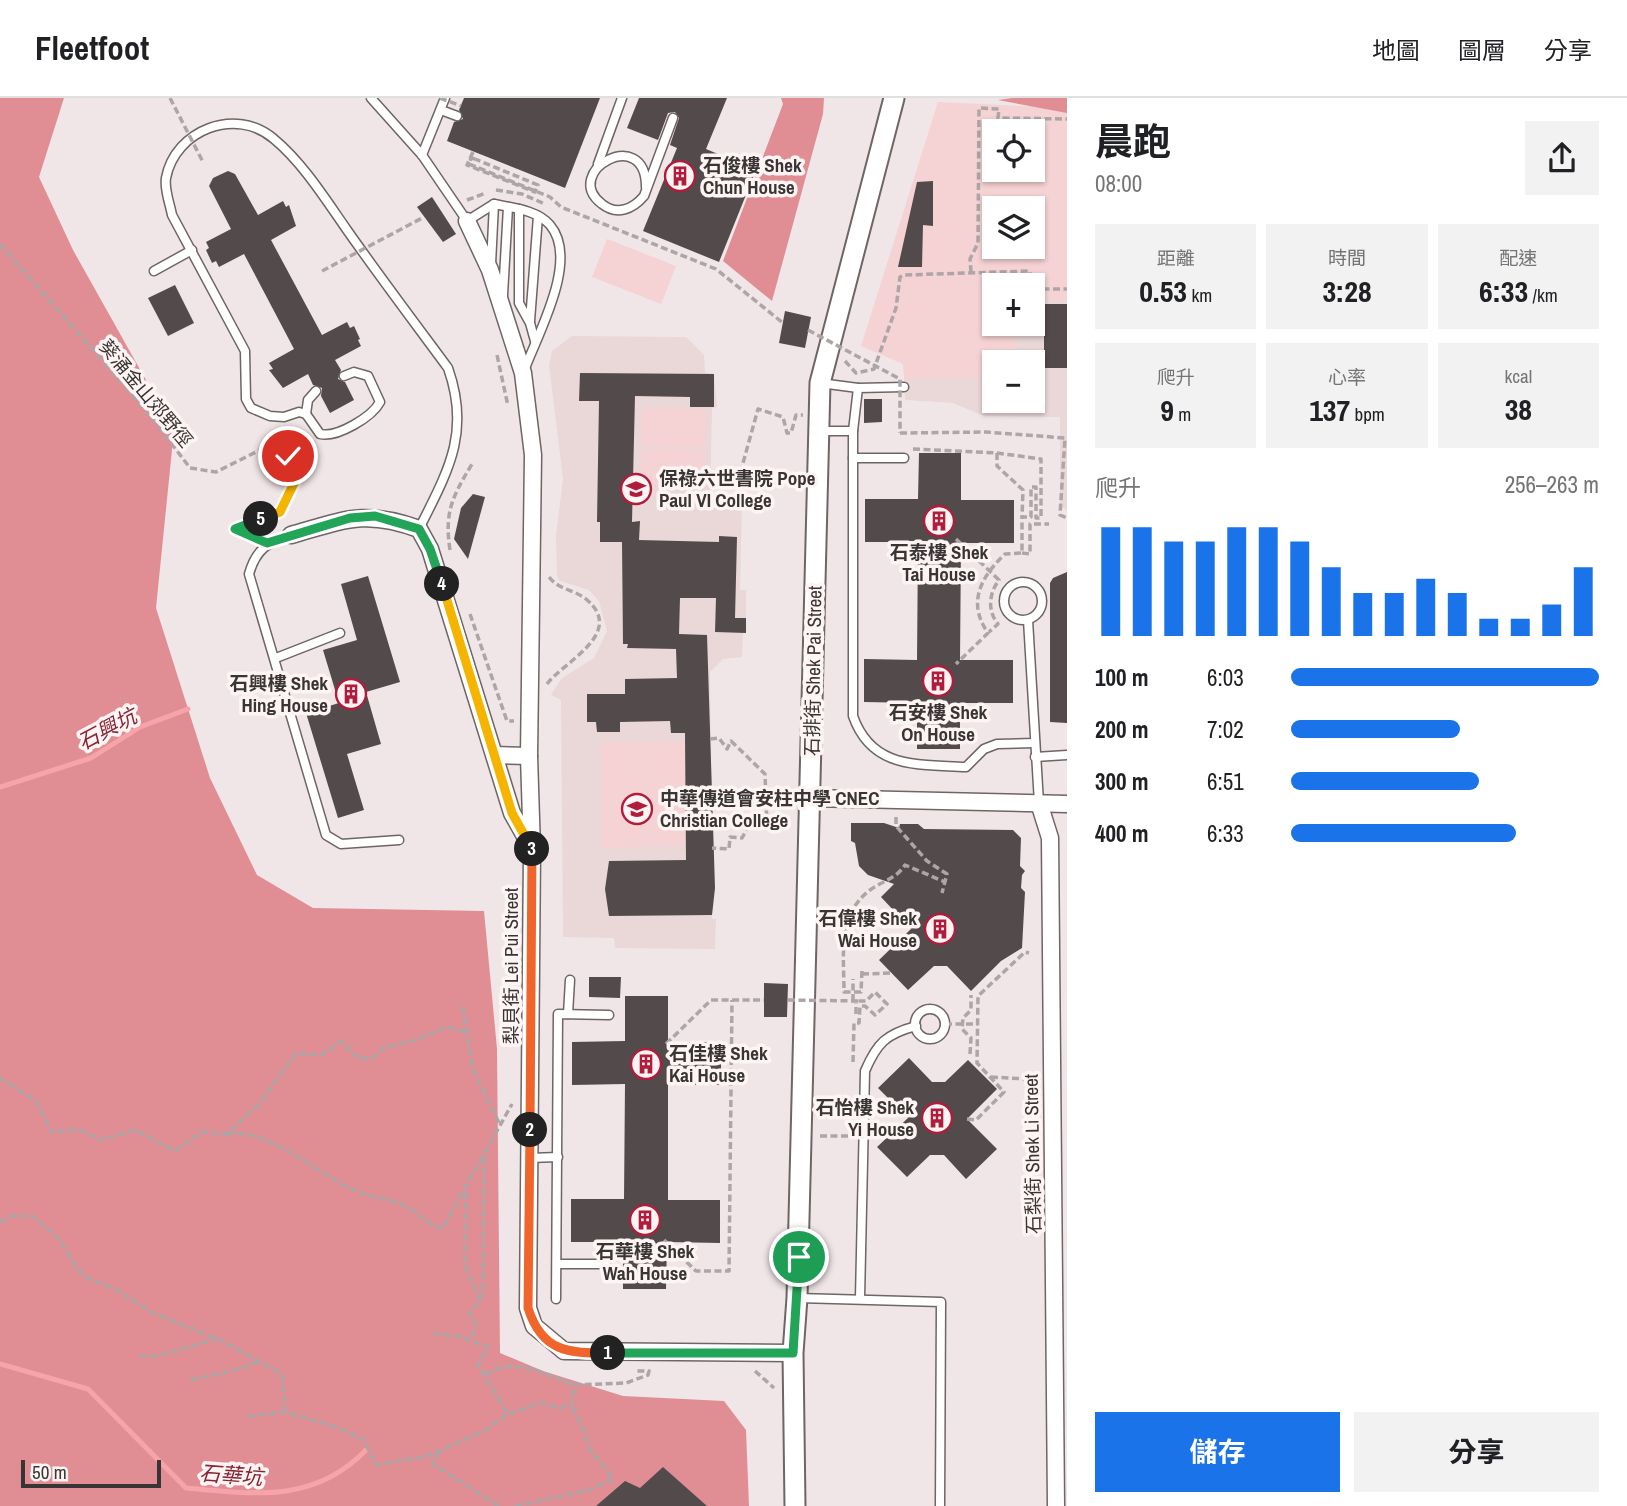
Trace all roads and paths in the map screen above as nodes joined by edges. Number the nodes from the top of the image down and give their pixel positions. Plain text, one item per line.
1 (170, 98) edge
2 (371, 98) edge
3 (443, 98) edge
4 (622, 98) edge
5 (894, 98) edge
6 (461, 106) dead end
7 (441, 110) junction
8 (457, 117) dead end
9 (673, 118) dead end
10 (1067, 119) edge
11 (473, 152) dead end
12 (422, 155) junction
13 (203, 162) dead end
14 (597, 166) junction
15 (646, 187) junction
16 (495, 204) junction
17 (508, 207) junction
18 (561, 207) junction
19 (519, 209) junction
20 (558, 214) dead end
21 (538, 216) junction
22 (424, 217) dead end
23 (467, 221) junction
24 (0, 244) edge
25 (191, 250) junction
26 (490, 270) junction
27 (154, 271) dead end
28 (322, 271) dead end
29 (971, 272) junction
30 (1030, 273) edge
31 (1045, 288) edge
32 (1067, 289) edge
33 (502, 304) junction
34 (530, 323) junction
35 (783, 323) dead end
36 (808, 330) dead end
37 (535, 341) junction
38 (496, 348) dead end
39 (844, 360) dead end
40 (523, 373) junction
41 (344, 376) dead end
42 (820, 383) junction
43 (904, 387) dead end
44 (858, 388) junction
45 (316, 391) dead end
46 (509, 410) dead end
47 (306, 414) junction
48 (800, 415) dead end
49 (818, 431) junction
50 (853, 431) junction
51 (998, 453) junction
52 (853, 458) junction
53 (904, 458) joint
54 (472, 464) dead end
55 (710, 500) dead end
56 (1023, 517) junction
57 (1067, 518) edge
58 (1049, 524) dead end
59 (419, 529) junction
60 (291, 535) joint
61 (956, 539) dead end
62 (267, 543) junction
63 (1022, 553) junction
64 (451, 556) dead end
65 (549, 565) dead end
66 (988, 570) junction
67 (470, 612) dead end
68 (1028, 620) junction
69 (988, 633) junction
70 (340, 634) dead end
71 (276, 657) junction
72 (956, 664) dead end
73 (546, 673) dead end
74 (514, 708) dead end
75 (710, 739) dead end
76 (1035, 743) junction
77 (495, 755) junction
78 (1067, 755) edge
79 (529, 756) junction
80 (1035, 757) junction
81 (800, 800) junction
82 (767, 803) junction
83 (1039, 803) junction
84 (1067, 804) edge
85 (896, 815) dead end
86 (399, 840) dead end
87 (712, 848) dead end
88 (532, 850) junction
89 (945, 882) junction
90 (942, 893) dead end
91 (863, 942) dead end
92 (854, 943) dead end
93 (1029, 953) dead end
94 (893, 974) dead end
95 (853, 979) dead end
96 (570, 980) dead end
97 (971, 995) dead end
98 (734, 1000) junction
99 (764, 1000) dead end
100 (788, 1000) dead end
101 (856, 1002) junction
102 (463, 1007) dead end
103 (569, 1014) junction
104 (856, 1014) dead end
105 (608, 1015) dead end
106 (945, 1024) junction
107 (962, 1024) junction
108 (978, 1024) junction
109 (916, 1026) junction
110 (467, 1032) junction
111 (666, 1044) dead end
112 (970, 1054) dead end
113 (991, 1077) junction
114 (0, 1078) edge
115 (1035, 1095) dead end
116 (512, 1118) dead end
117 (967, 1119) dead end
118 (500, 1125) junction
119 (228, 1134) junction
120 (815, 1136) dead end
121 (852, 1136) dead end
122 (484, 1153) junction
123 (558, 1157) junction
124 (530, 1158) junction
125 (467, 1190) junction
126 (0, 1222) edge
127 (664, 1240) dead end
128 (557, 1264) junction
129 (606, 1264) dead end
130 (1061, 1273) edge
131 (797, 1298) junction
132 (860, 1298) junction
133 (479, 1299) junction
134 (556, 1299) dead end
135 (433, 1333) dead end
136 (218, 1338) junction
137 (471, 1339) junction
138 (793, 1353) junction
139 (140, 1356) dead end
140 (259, 1361) junction
141 (656, 1366) dead end
142 (745, 1370) dead end
143 (486, 1375) junction
144 (191, 1380) dead end
145 (575, 1385) junction
146 (780, 1397) dead end
147 (571, 1405) junction
148 (285, 1412) junction
149 (508, 1414) junction
150 (248, 1416) dead end
151 (439, 1452) junction
152 (499, 1506) edge
153 (515, 1506) edge
154 (795, 1506) edge
155 (940, 1506) edge
156 (1056, 1506) edge

1 - 13 path, bridge
2 - 12 lane
3 - 6 path, bridge
3 - 7 lane
4 - 14 lane
5 - 42 street, 石排街 Shek Pai Street
7 - 8 lane
7 - 12 lane
9 - 15 lane
10 - 29 path
11 - 18 path, bridge
12 - 23 lane
14 - 15 lane
14 - 15 lane
16 - 17 lane
16 - 23 lane
16 - 26 lane
17 - 19 lane
17 - 33 lane
18 - 20 path
18 - 35 path
19 - 21 lane
19 - 34 lane
21 - 34 lane
21 - 37 lane
22 - 28 path, bridge
23 - 26 street, 梨貝街 Lei Pui Street
24 - 62 path, 葵涌金山郊野徑
25 - 27 lane
25 - 47 lane
25 - 59 lane
26 - 33 street, 梨貝街 Lei Pui Street
29 - 30 path
29 - 39 path
31 - 32 path
33 - 40 street, 梨貝街 Lei Pui Street
34 - 37 lane
36 - 57 path, bridge
37 - 40 lane
38 - 46 path
40 - 79 street, 梨貝街 Lei Pui Street
41 - 47 lane
42 - 44 lane
42 - 49 street, 石排街 Shek Pai Street
43 - 44 lane
44 - 50 lane
45 - 47 lane
48 - 55 path
49 - 50 lane
49 - 81 street, 石排街 Shek Pai Street
50 - 52 lane
51 - 53 path
51 - 56 path
51 - 56 path
52 - 53 lane
52 - 76 lane
54 - 64 path
56 - 63 path
58 - 63 path
59 - 60 street
59 - 77 street
60 - 62 lane
61 - 66 path
62 - 71 lane
63 - 66 path
65 - 73 path
66 - 69 path
66 - 69 path
67 - 74 path
68 - 68 lane
68 - 76 lane
69 - 72 path
70 - 71 lane
71 - 86 lane
75 - 82 path
76 - 80 lane
77 - 79 street
77 - 88 street
78 - 80 lane
79 - 88 street, 梨貝街 Lei Pui Street
80 - 83 lane
81 - 82 path
81 - 83 street
81 - 131 street, 石排街 Shek Pai Street
82 - 87 path
83 - 84 street
83 - 130 street, 石梨街 Shek Li Street
85 - 89 path
88 - 124 street, 梨貝街 Lei Pui Street
89 - 90 path
89 - 94 path
91 - 92 path
93 - 108 path
95 - 101 path, bridge
96 - 103 lane
97 - 107 path
98 - 99 path
98 - 111 path
98 - 127 path
100 - 101 path, bridge
101 - 104 path
102 - 110 path
103 - 105 lane
103 - 123 lane
106 - 107 path
106 - 109 lane
106 - 109 lane
107 - 108 path
107 - 112 path
108 - 113 path
109 - 132 lane
110 - 118 path
110 - 119 path
113 - 115 path
113 - 117 path
114 - 119 path
116 - 118 path
118 - 122 path
119 - 125 path
120 - 121 path
122 - 125 path
122 - 133 path
123 - 124 lane
123 - 128 lane
124 - 138 street, 梨貝街 Lei Pui Street
125 - 133 path
126 - 136 path
128 - 129 lane
128 - 134 lane
130 - 156 street, 石梨街 Shek Li Street
131 - 132 lane
131 - 138 street, 石排街 Shek Pai Street
132 - 155 lane
133 - 137 path
135 - 137 path
136 - 139 path
136 - 140 path
137 - 143 path
138 - 154 street, 石排街 Shek Pai Street
140 - 144 path
140 - 148 path
141 - 145 path
142 - 146 path
143 - 145 path
143 - 149 path
145 - 147 path
147 - 149 path
147 - 153 path
148 - 150 path
148 - 151 path
149 - 151 path
151 - 152 path

